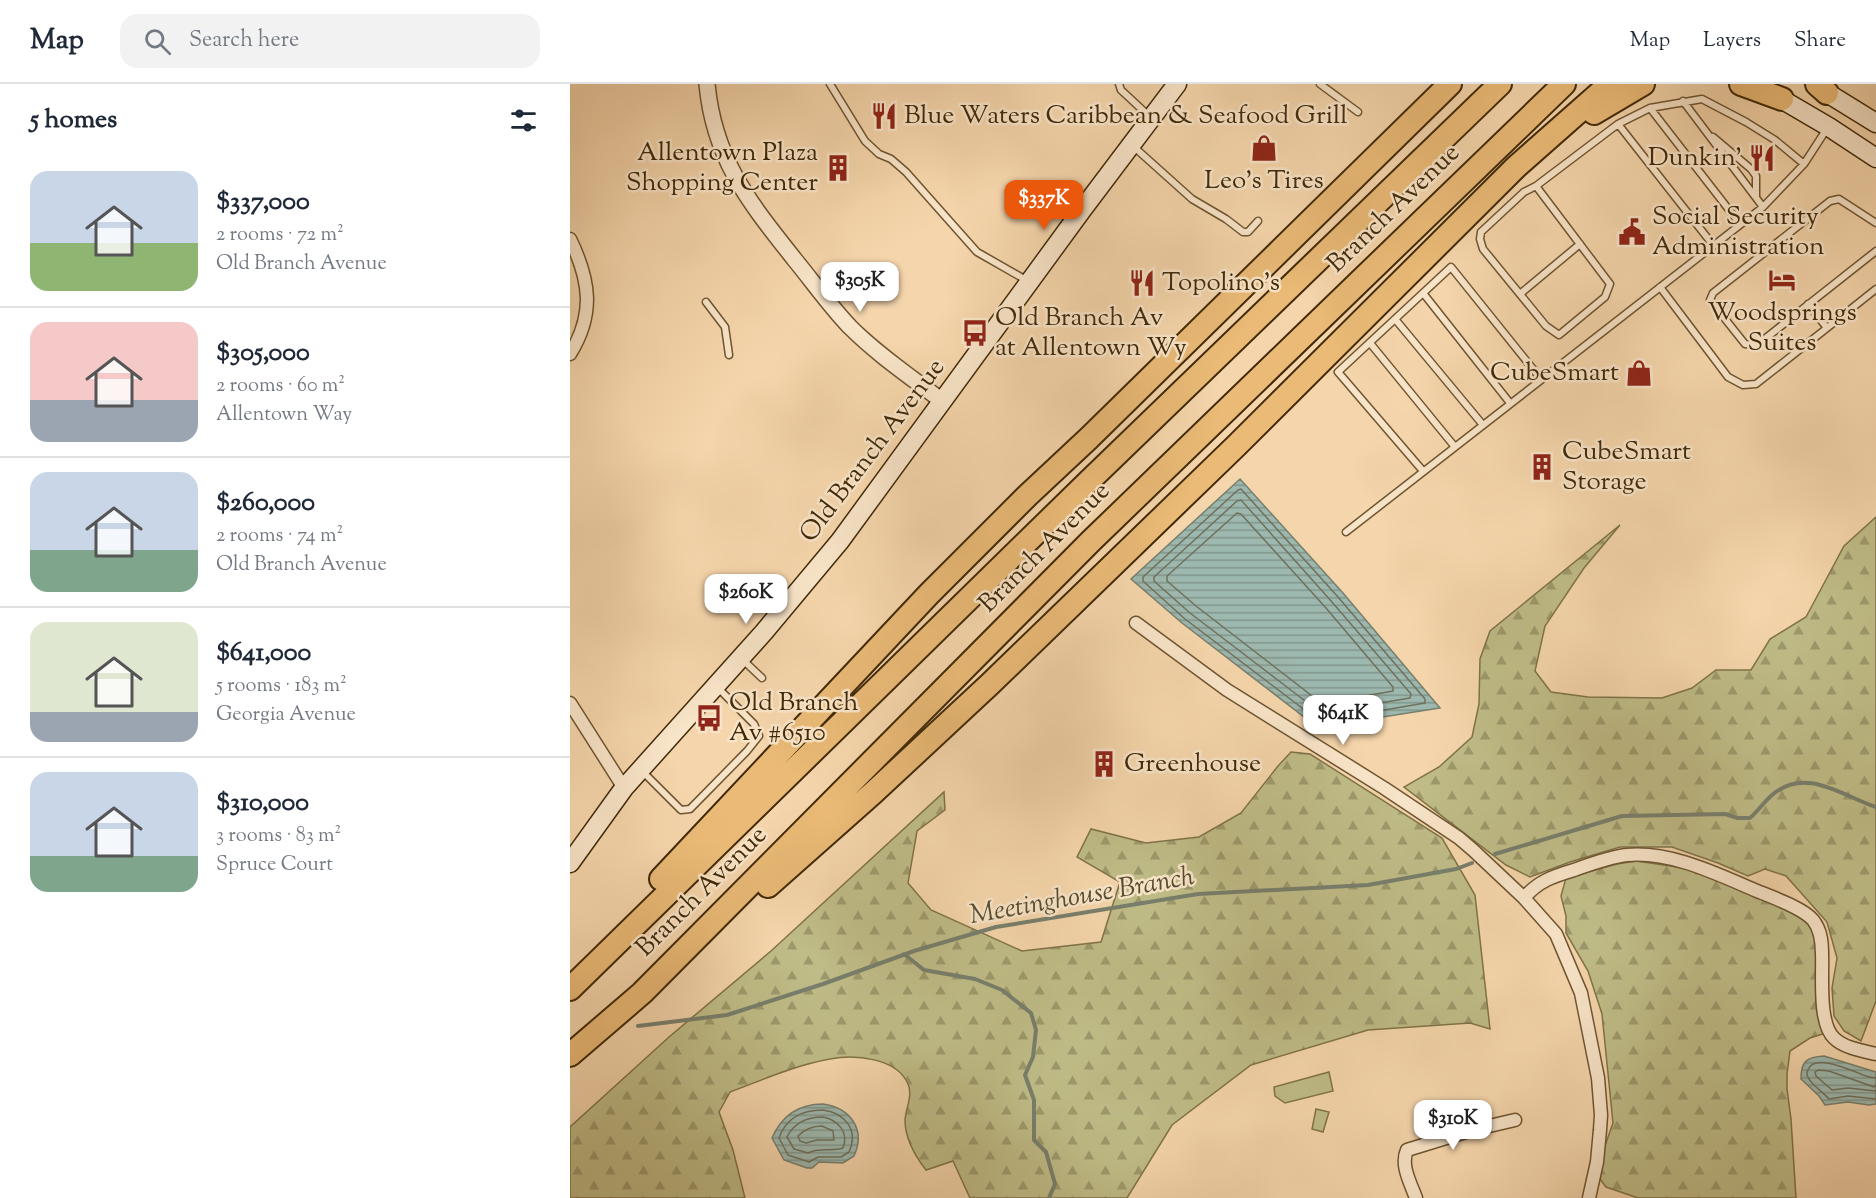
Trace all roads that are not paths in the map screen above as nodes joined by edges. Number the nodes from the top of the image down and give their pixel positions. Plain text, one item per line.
1 (706, 84) edge
2 (830, 84) edge
3 (1119, 84) edge
4 (1177, 84) edge
5 (1320, 84) edge
6 (1450, 84) edge
7 (1500, 84) edge
8 (1564, 84) edge
9 (1610, 84) edge
10 (1643, 84) edge
11 (1741, 84) edge
12 (1754, 84) edge
13 (1819, 87) edge
14 (1782, 99) junction
15 (1683, 101) junction
16 (1650, 108) junction
17 (1358, 112) dead end
18 (1151, 118) junction
19 (1876, 123) edge
20 (1618, 124) junction
21 (1829, 127) junction
22 (1707, 133) junction
23 (1131, 145) junction
24 (1876, 158) edge
25 (1804, 164) junction
26 (1536, 186) junction
27 (1488, 195) junction
28 (1756, 196) junction
29 (1763, 207) junction
30 (1258, 220) dead end
31 (1876, 223) edge
32 (1740, 224) junction
33 (570, 239) edge
34 (1580, 244) junction
35 (1713, 245) junction
36 (1876, 251) edge
37 (1029, 282) junction
38 (1660, 287) junction
39 (1876, 289) edge
40 (1423, 293) junction
41 (1520, 294) junction
42 (706, 302) dead end
43 (1808, 304) junction
44 (1395, 320) junction
45 (1827, 328) junction
46 (1370, 343) junction
47 (570, 354) edge
48 (729, 355) dead end
49 (1541, 379) junction
50 (942, 401) junction
51 (1510, 403) junction
52 (1483, 425) junction
53 (1455, 447) junction
54 (1423, 471) junction
55 (1346, 532) dead end
56 (1136, 623) dead end
57 (741, 658) junction
58 (762, 678) dead end
59 (716, 686) junction
60 (570, 703) edge
61 (641, 769) junction
62 (624, 788) junction
63 (570, 863) edge
64 (1524, 898) junction
65 (598, 961) junction
66 (570, 989) edge
67 (642, 993) junction
68 (1876, 1054) edge
69 (570, 1055) edge
70 (1515, 1120) dead end
71 (1416, 1198) edge
72 (1589, 1198) edge

1 - 50 street
2 - 37 lane
3 - 18 lane
4 - 18 main road, Old Branch Avenue
5 - 17 lane
6 - 65 highway
7 - 65 highway, Branch Avenue
8 - 67 highway, Branch Avenue
9 - 27 highway
10 - 27 highway
11 - 14 highway
12 - 14 main road
13 - 19 main road
14 - 21 main road
15 - 16 lane
15 - 22 lane
15 - 25 lane
16 - 20 lane
16 - 32 lane
18 - 23 main road, Old Branch Avenue
20 - 26 lane
20 - 35 lane
21 - 24 main road
21 - 25 lane
22 - 28 lane
22 - 28 lane
23 - 30 lane
23 - 37 main road, Old Branch Avenue
25 - 29 lane
26 - 34 lane
26 - 41 lane
27 - 67 highway
28 - 29 lane
29 - 32 lane
31 - 43 lane
32 - 35 lane
33 - 47 street
34 - 41 lane
34 - 41 lane
35 - 38 lane
36 - 43 lane
37 - 50 main road, Old Branch Avenue
38 - 45 lane
38 - 49 lane
39 - 45 lane
40 - 44 lane
40 - 49 lane
40 - 51 lane
42 - 48 lane
43 - 45 lane
44 - 46 lane
44 - 52 lane
46 - 53 lane
46 - 54 lane
49 - 51 lane
50 - 57 main road, Old Branch Avenue
51 - 52 lane
52 - 53 lane
53 - 54 lane
54 - 55 lane
56 - 64 street
57 - 58 lane
57 - 59 main road, Old Branch Avenue
59 - 61 main road, Old Branch Avenue
59 - 61 lane
60 - 62 street
61 - 62 main road, Old Branch Avenue
62 - 63 main road, Old Branch Avenue
64 - 68 street
64 - 72 street
65 - 66 highway, Branch Avenue
67 - 69 highway, Branch Avenue
70 - 71 street

